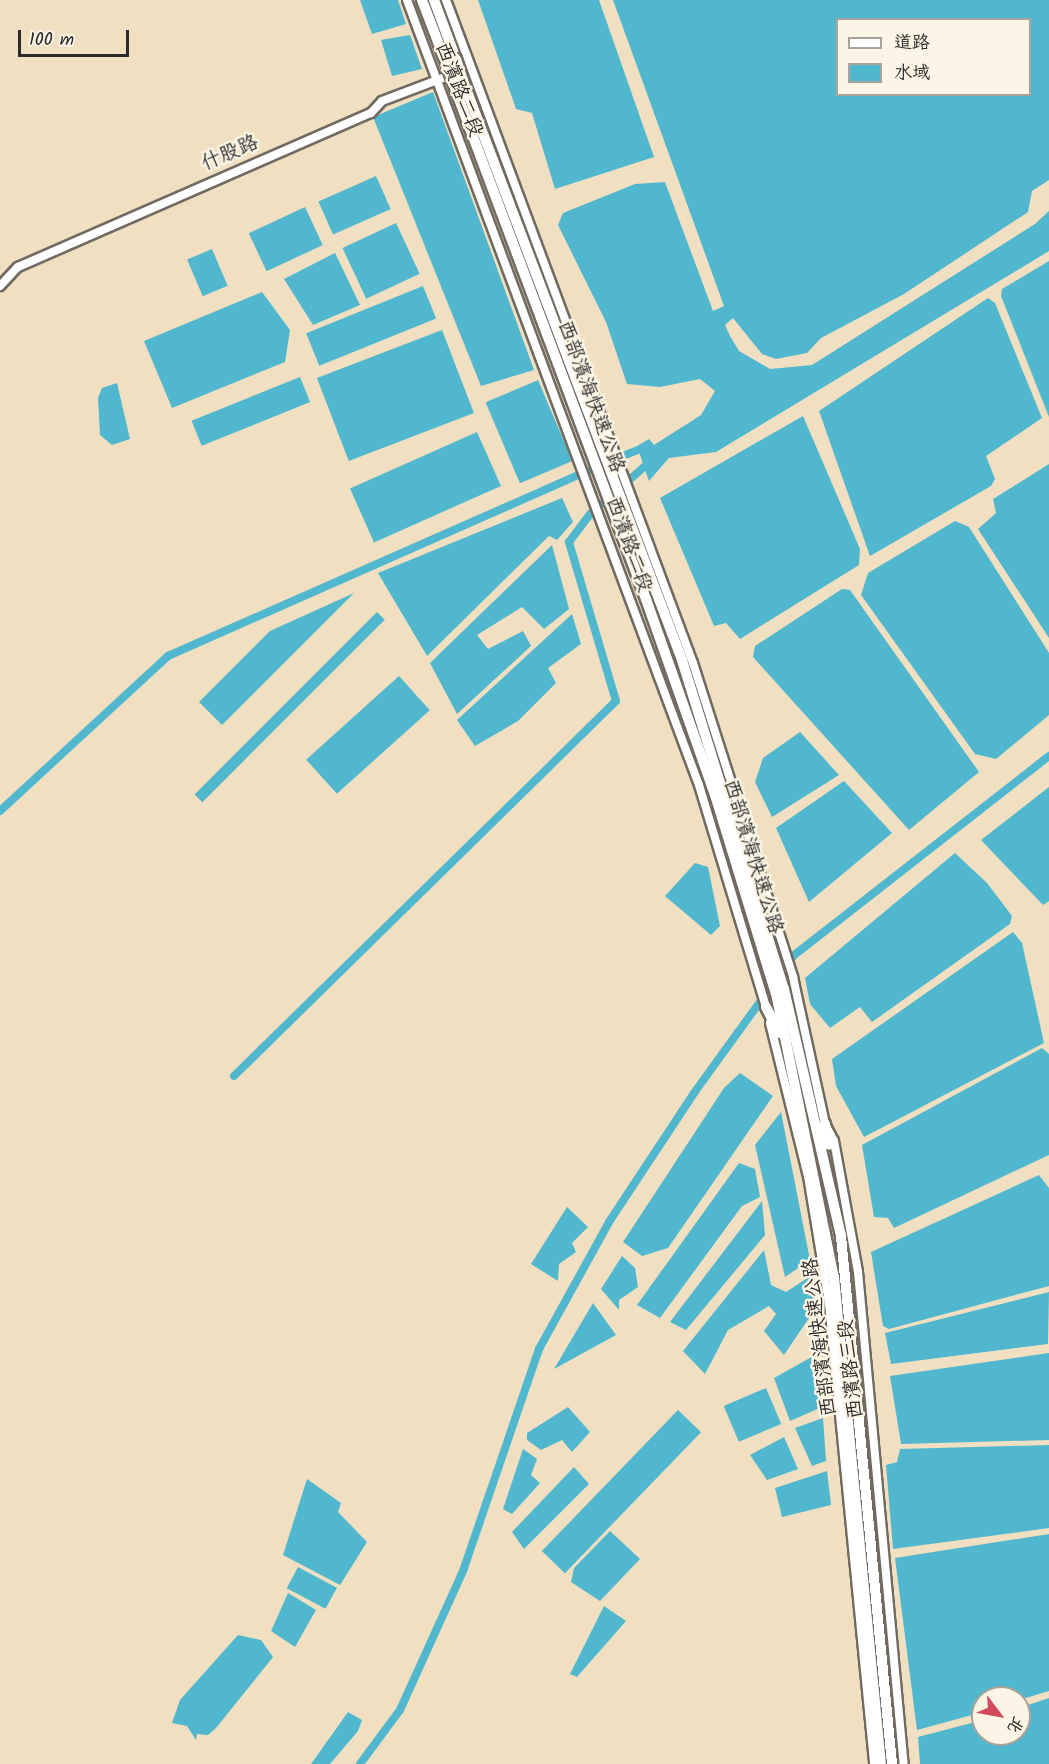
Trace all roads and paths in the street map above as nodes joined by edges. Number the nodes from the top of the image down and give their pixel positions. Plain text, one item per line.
1 (407, 0) edge
2 (422, 0) edge
3 (434, 0) edge
4 (446, 0) edge
5 (451, 61) junction
6 (475, 65) junction
7 (438, 81) junction
8 (0, 286) edge
9 (605, 457) junction
10 (721, 797) junction
11 (793, 977) joint
12 (766, 1007) junction
13 (825, 1124) junction
14 (818, 1182) junction
15 (842, 1236) junction
16 (874, 1764) edge
17 (881, 1764) edge
18 (891, 1764) edge
19 (904, 1764) edge

1 - 7 street, 西濱路二段
2 - 5 highway, 西部濱海快速公路
3 - 5 highway, 西部濱海快速公路
4 - 6 street, 西濱路二段
5 - 9 highway, 西部濱海快速公路, bridge
6 - 7 street, 什股路
6 - 9 street, 西濱路二段
7 - 8 street, 什股路
7 - 12 street, 西濱路二段
9 - 10 highway, 西部濱海快速公路
9 - 11 street, 西濱路二段
10 - 14 highway, 西部濱海快速公路
10 - 15 highway, 西部濱海快速公路
11 - 13 street, 西濱路三段
12 - 14 highway
12 - 16 street, 西濱路三段
13 - 15 highway
13 - 19 street, 西濱路三段
14 - 17 highway, 西部濱海快速公路
15 - 18 highway, 西部濱海快速公路

